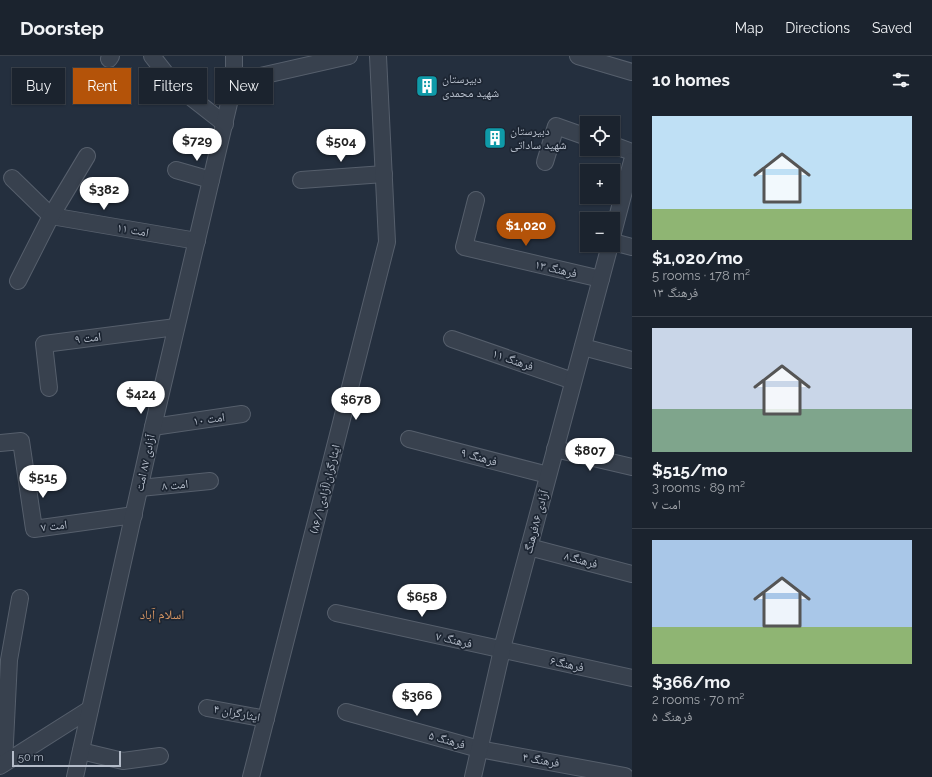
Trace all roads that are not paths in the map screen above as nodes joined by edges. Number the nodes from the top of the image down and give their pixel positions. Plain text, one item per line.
1 (152, 56) edge
2 (234, 56) edge
3 (349, 56) edge
4 (378, 56) edge
5 (578, 56) edge
6 (234, 68) edge
7 (632, 72) edge
8 (273, 73) edge
9 (229, 104) edge
10 (225, 124) junction
11 (580, 135) edge
12 (620, 148) edge
13 (632, 152) edge
14 (88, 156) dead end
15 (632, 161) edge
16 (545, 162) dead end
17 (176, 170) dead end
18 (384, 174) junction
19 (12, 178) dead end
20 (211, 180) junction
21 (301, 180) dead end
22 (476, 200) dead end
23 (619, 212) edge
24 (51, 216) junction
25 (197, 241) junction
26 (620, 244) edge
27 (632, 247) edge
28 (608, 252) edge
29 (601, 279) junction
30 (18, 281) dead end
31 (176, 328) junction
32 (452, 339) dead end
33 (582, 347) junction
34 (632, 360) edge
35 (573, 381) junction
36 (49, 388) dead end
37 (242, 414) dead end
38 (153, 427) junction
39 (409, 439) dead end
40 (0, 443) edge
41 (555, 449) junction
42 (632, 467) edge
43 (548, 475) junction
44 (210, 481) dead end
45 (140, 488) junction
46 (134, 515) junction
47 (529, 547) junction
48 (632, 574) edge
49 (20, 598) dead end
50 (336, 613) dead end
51 (502, 650) junction
52 (632, 678) edge
53 (208, 708) dead end
54 (90, 709) junction
55 (346, 712) dead end
56 (266, 719) junction
57 (479, 749) junction
58 (81, 751) junction
59 (160, 756) dead end
60 (2, 764) edge
61 (590, 773) edge
62 (625, 776) edge
63 (75, 777) edge
64 (251, 777) edge
65 (473, 777) edge

1 - 10 street
2 - 6 street, آزادی ۸۷ امت
3 - 8 street
4 - 18 street, ایثارگران(آزادی۸۶/۱)
5 - 7 street
9 - 10 street, آزادی ۸۷ امت
10 - 20 street, آزادی ۸۷ امت
11 - 16 street
12 - 13 street
14 - 24 street
15 - 23 street
17 - 20 street
18 - 21 street
18 - 56 street, ایثارگران(آزادی۸۶/۱)
19 - 24 street
20 - 25 street, آزادی ۸۷ امت
22 - 29 street, فرهنگ ۱۳
24 - 25 street, امت ۱۱
24 - 30 street
25 - 31 street, آزادی ۸۷ امت
26 - 27 street
28 - 29 street, آزادی ۸۶فرهنگ
29 - 33 street, آزادی ۸۶فرهنگ
31 - 36 street, امت ۹
31 - 38 street, آزادی ۸۷ امت
32 - 35 street, فرهنگ ۱۱
33 - 34 street
33 - 35 street, آزادی ۸۶فرهنگ
35 - 41 street, آزادی ۸۶فرهنگ
37 - 38 street, امت ۱۰
38 - 45 street, آزادی ۸۷ امت
39 - 43 street, فرهنگ ۹
40 - 46 street, امت ۷
41 - 42 street
41 - 43 street, آزادی ۸۶فرهنگ
43 - 47 street, آزادی ۸۶فرهنگ
44 - 45 street, امت ۸
45 - 46 street, آزادی ۸۷ امت
46 - 54 street, آزادی ۸۷ امت
47 - 48 street, فرهنگ۸
47 - 51 street, آزادی ۸۶فرهنگ
49 - 60 street
50 - 51 street, فرهنگ ۷
51 - 52 street, فرهنگ۶
51 - 57 street, آزادی ۸۶فرهنگ
53 - 56 street, ایثارگران ۴
54 - 58 street, آزادی ۸۷ امت
54 - 60 street
55 - 57 street, فرهنگ ۵
56 - 64 street, ایثارگران(آزادی۸۶/۱)
57 - 61 street, فرهنگ ۴
57 - 65 street, آزادی ۸۶فرهنگ
58 - 59 street
58 - 63 street, آزادی ۸۷ امت
61 - 62 street, فرهنگ ۴

